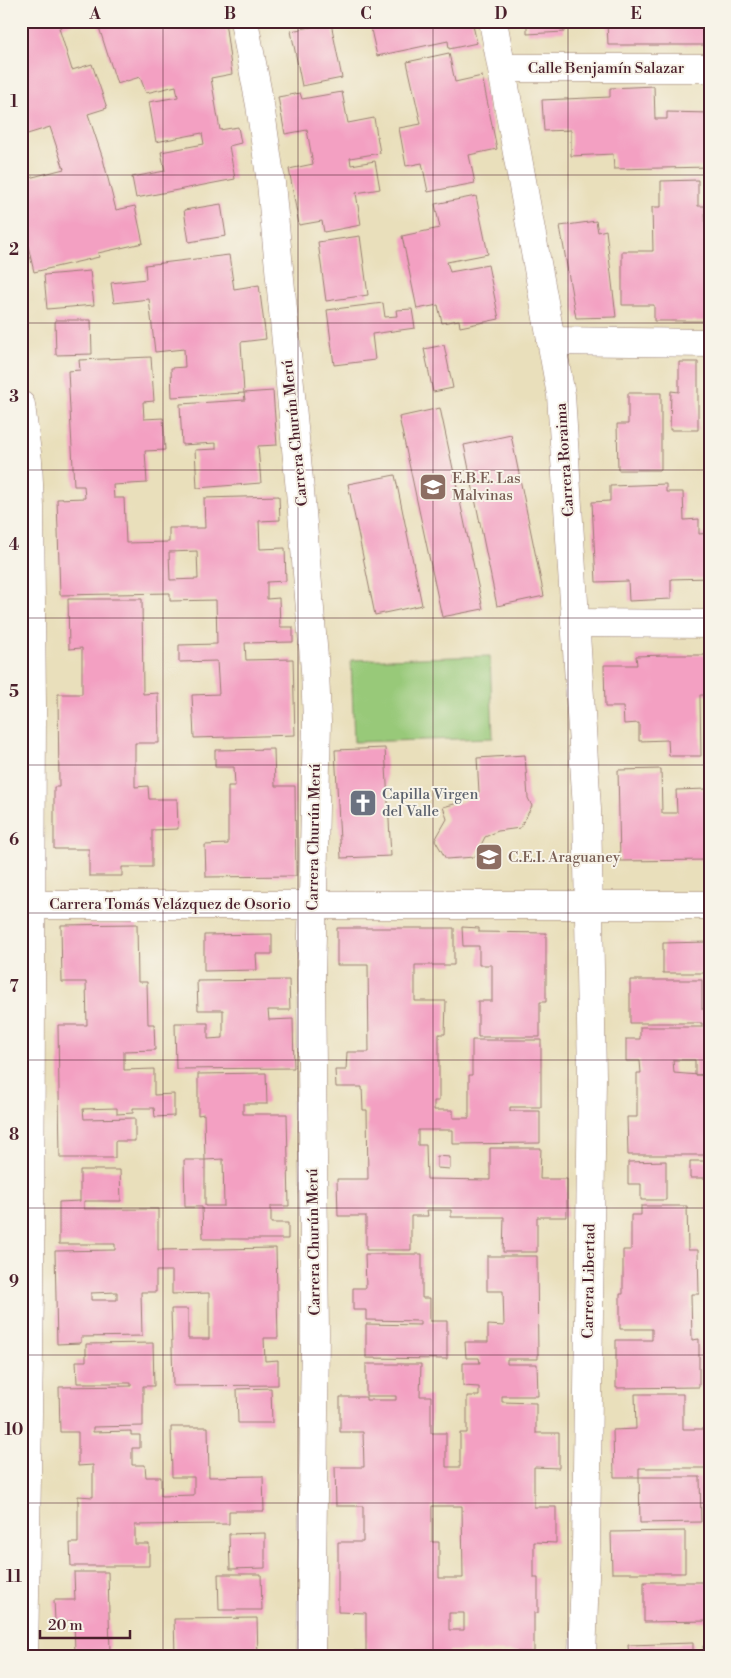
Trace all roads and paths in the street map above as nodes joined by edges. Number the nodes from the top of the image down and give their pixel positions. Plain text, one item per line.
1 (244, 21) edge
2 (493, 21) edge
3 (502, 68) junction
4 (710, 68) edge
5 (551, 341) junction
6 (710, 343) edge
7 (21, 405) edge
8 (575, 623) junction
9 (710, 624) edge
10 (26, 904) edge
11 (313, 904) junction
12 (588, 904) junction
13 (710, 905) edge
14 (24, 1657) edge
15 (311, 1657) edge
16 (582, 1657) edge

1 - 11 street, Carrera Churún Merú
2 - 3 street, Carrera Roraima
3 - 4 street, Calle Benjamín Salazar
3 - 5 street, Carrera Roraima
5 - 6 street
5 - 8 street, Carrera Roraima
7 - 10 street
8 - 9 street
8 - 12 street, Carrera Roraima
10 - 11 street, Carrera Tomás Velázquez de Osorio
10 - 14 street
11 - 12 street, Carrera Tomás Velázquez de Osorio
11 - 15 street, Carrera Churún Merú
12 - 13 street, Carrera Tomás Velázquez de Osorio
12 - 16 street, Carrera Libertad

